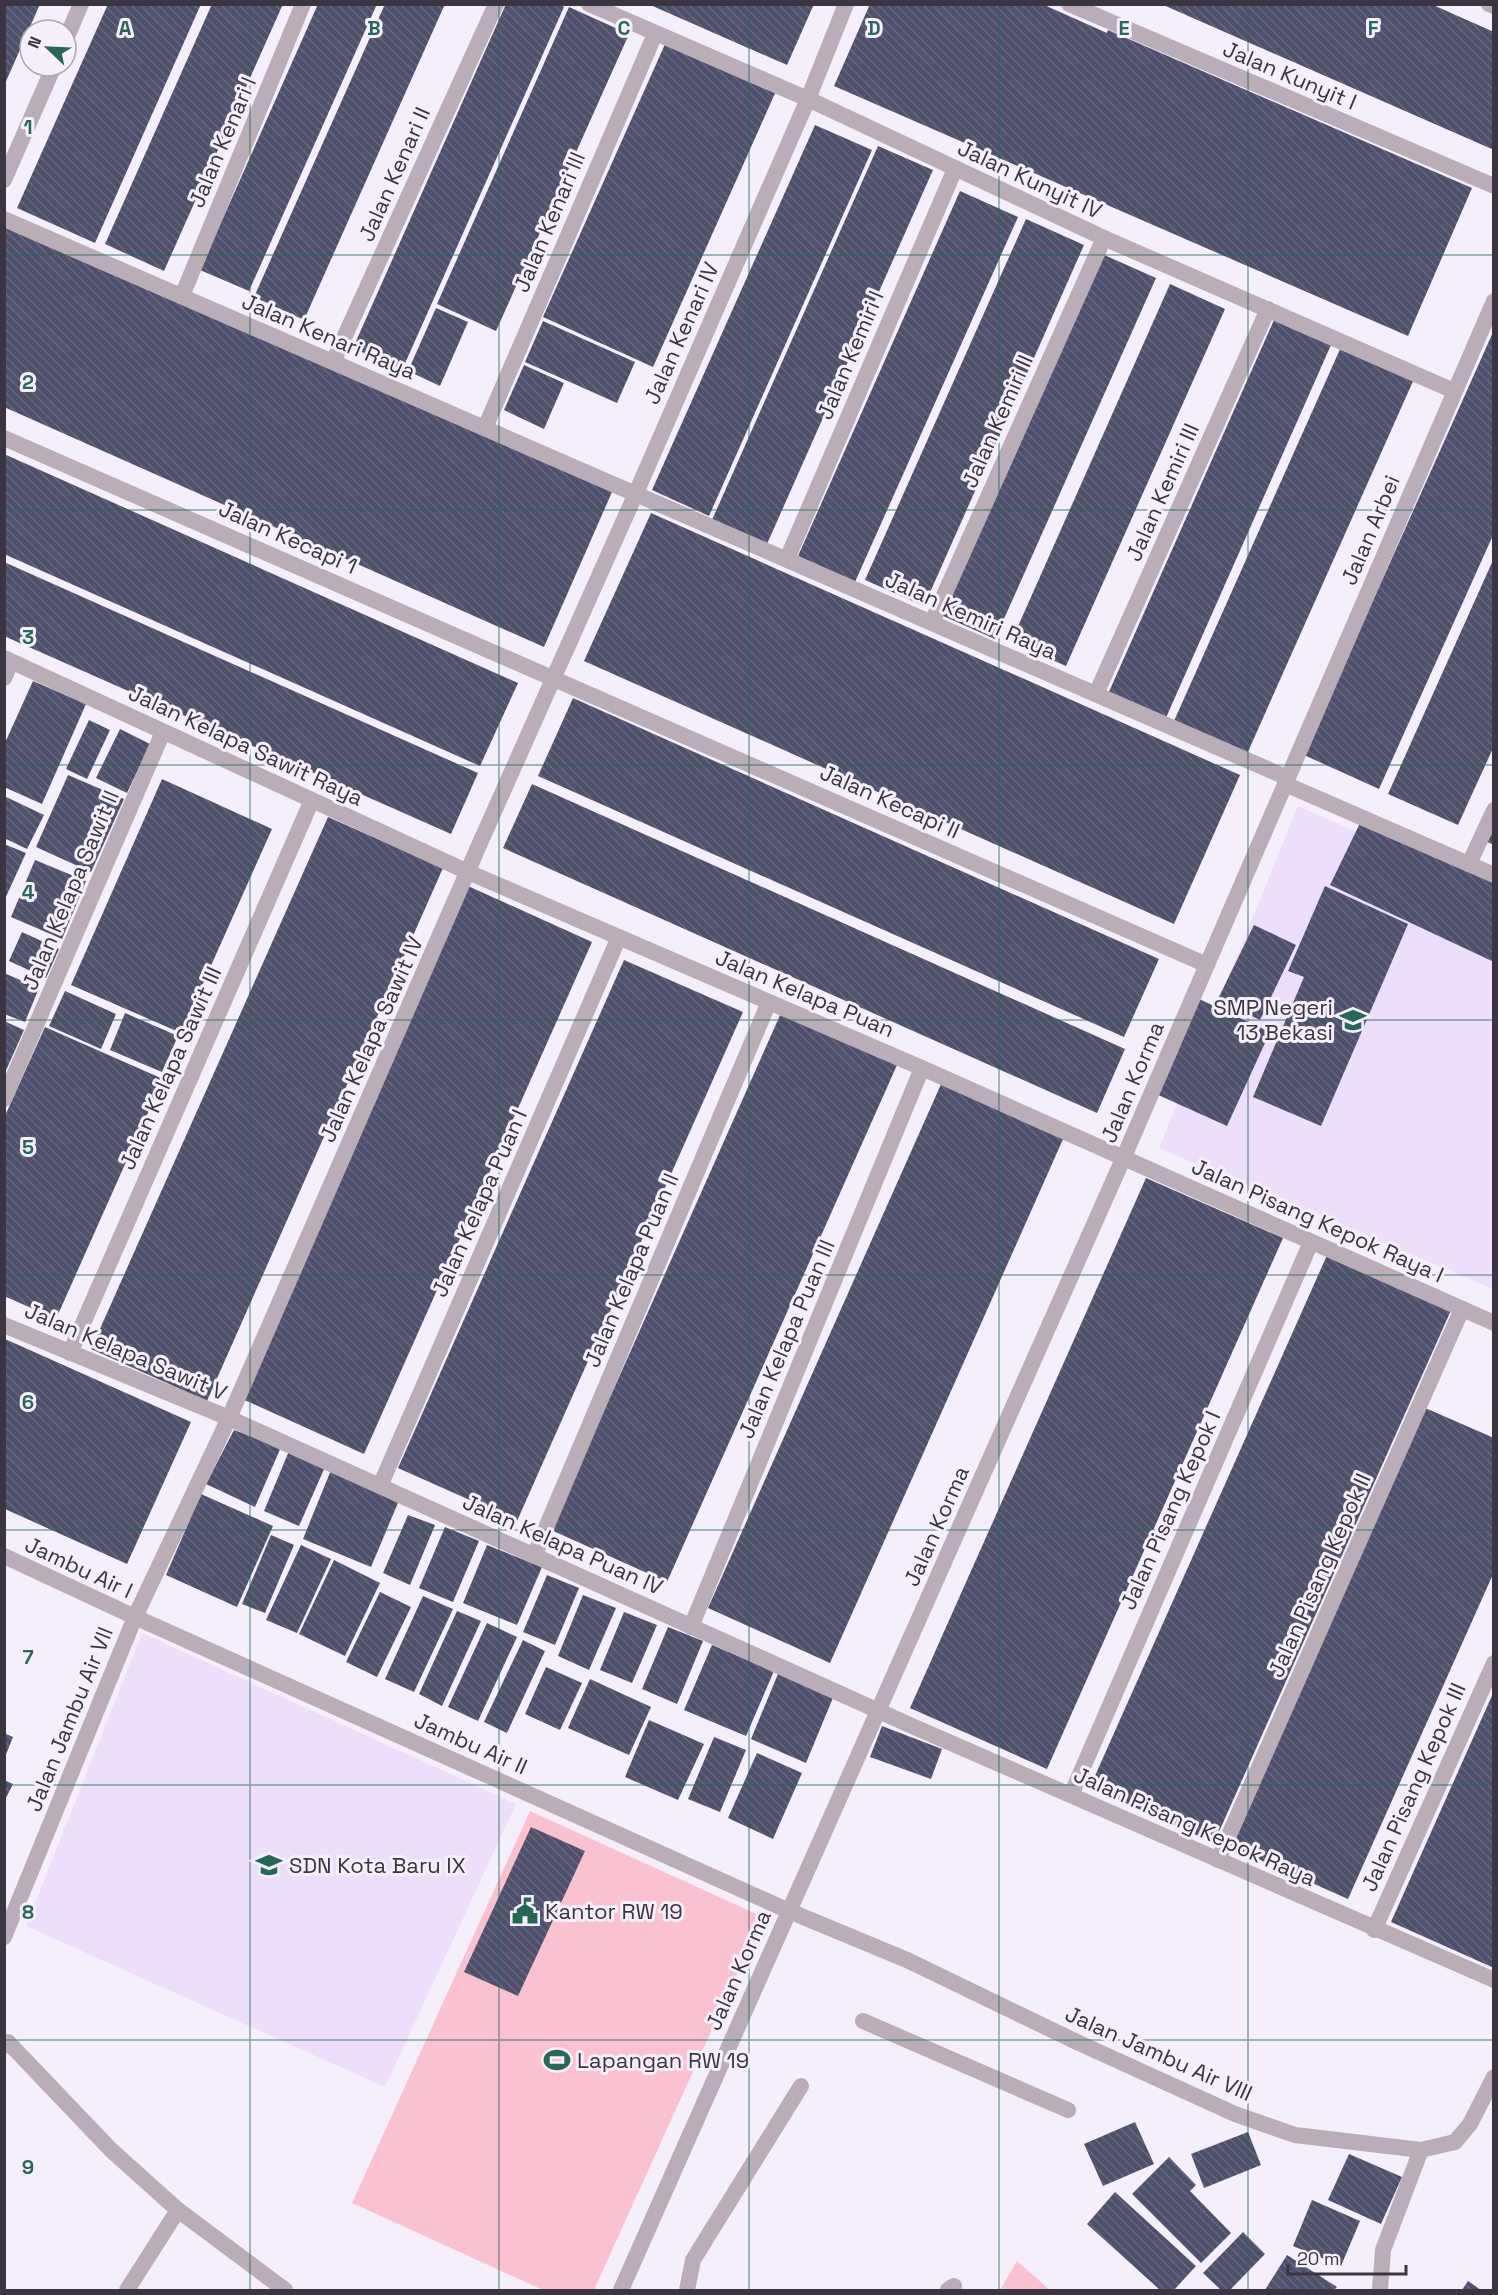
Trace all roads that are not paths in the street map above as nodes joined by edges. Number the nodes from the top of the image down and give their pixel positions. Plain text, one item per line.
1 (81, 4) edge
2 (303, 4) edge
3 (496, 4) edge
4 (589, 4) edge
5 (846, 4) edge
6 (1069, 4) edge
7 (1489, 4) edge
8 (1494, 6) edge
9 (1089, 8) edge
10 (75, 18) edge
11 (655, 34) junction
12 (49, 78) edge
13 (808, 99) junction
14 (955, 170) junction
15 (4, 180) edge
16 (1494, 186) edge
17 (4, 219) edge
18 (1104, 238) junction
19 (182, 296) junction
20 (1494, 301) edge
21 (1268, 309) junction
22 (333, 362) junction
23 (1454, 391) junction
24 (484, 428) junction
25 (4, 438) edge
26 (636, 493) junction
27 (787, 559) junction
28 (932, 622) junction
29 (8, 660) edge
30 (4, 678) edge
31 (554, 678) junction
32 (1096, 694) junction
33 (163, 732) junction
34 (1286, 781) junction
35 (312, 800) junction
36 (1494, 810) edge
37 (1469, 864) junction
38 (468, 872) junction
39 (1494, 875) edge
40 (619, 938) junction
41 (1207, 965) junction
42 (769, 1002) junction
43 (922, 1068) junction
44 (4, 1099) edge
45 (1123, 1159) junction
46 (1311, 1242) junction
47 (1462, 1309) junction
48 (1494, 1323) edge
49 (4, 1324) edge
50 (70, 1353) junction
51 (229, 1418) junction
52 (380, 1486) junction
53 (4, 1556) edge
54 (534, 1556) junction
55 (135, 1617) junction
56 (691, 1627) junction
57 (1494, 1663) edge
58 (878, 1711) junction
59 (1071, 1795) junction
60 (1218, 1860) junction
61 (789, 1911) junction
62 (1374, 1930) junction
63 (4, 1937) edge
64 (1494, 1980) edge
65 (863, 2021) dead end
66 (4, 2046) edge
67 (1494, 2077) edge
68 (801, 2086) dead end
69 (1068, 2110) dead end
70 (1421, 2150) junction
71 (178, 2210) junction
72 (127, 2290) edge
73 (285, 2290) edge
74 (621, 2290) edge
75 (687, 2290) edge
76 (1380, 2290) edge

1 - 10 street
2 - 19 street, Jalan Kenari I
3 - 22 street, Jalan Kenari II
4 - 11 street, Jalan Kunyit IV
5 - 13 street, Jalan Kenari IV
6 - 9 street, Jalan Kunyit I
7 - 8 street
9 - 16 street, Jalan Kunyit I
11 - 13 street, Jalan Kunyit IV
11 - 24 street, Jalan Kenari III
12 - 15 street
13 - 14 street, Jalan Kunyit IV
13 - 26 street, Jalan Kenari IV
14 - 18 street, Jalan Kunyit IV
14 - 27 street, Jalan Kemiri I
17 - 19 street, Jalan Kenari Raya
18 - 21 street, Jalan Kunyit IV
18 - 28 street, Jalan Kemiri II
19 - 22 street, Jalan Kenari Raya
20 - 23 street, Jalan Arbei
21 - 23 street, Jalan Kunyit IV
21 - 32 street, Jalan Kemiri III
22 - 24 street, Jalan Kenari Raya
23 - 34 street, Jalan Arbei
24 - 26 street, Jalan Kenari Raya
25 - 31 street, Jalan Kecapi 1
26 - 27 street, Jalan Kemiri Raya
26 - 31 street, Jalan Kenari IV
27 - 28 street, Jalan Kemiri Raya
28 - 32 street, Jalan Kemiri Raya
29 - 30 street
29 - 33 street, Jalan Kelapa Sawit Raya
31 - 38 street, Jalan Kelapa Sawit IV
31 - 41 street, Jalan Kecapi II
32 - 34 street, Jalan Kemiri Raya
33 - 35 street, Jalan Kelapa Sawit Raya
33 - 44 street, Jalan Kelapa Sawit II
34 - 37 street, Jalan Kemiri Raya
34 - 41 street, Jalan Korma
35 - 38 street, Jalan Kelapa Sawit Raya
35 - 50 street, Jalan Kelapa Sawit III
36 - 37 street
37 - 39 street, Jalan Kemiri Raya
38 - 40 street, Jalan Kelapa Puan
38 - 51 street, Jalan Kelapa Sawit IV
40 - 42 street, Jalan Kelapa Puan
40 - 52 street, Jalan Kelapa Puan I
41 - 45 street, Jalan Korma
42 - 43 street, Jalan Kelapa Puan
42 - 54 street, Jalan Kelapa Puan II
43 - 45 street, Jalan Kelapa Puan
43 - 56 street, Jalan Kelapa Puan III
45 - 46 street, Jalan Pisang Kepok Raya I
45 - 58 street, Jalan Korma
46 - 47 street, Jalan Pisang Kepok Raya I
46 - 59 street, Jalan Pisang Kepok I
47 - 48 street, Jalan Pisang Kepok Raya I
47 - 60 street, Jalan Pisang Kepok II
49 - 50 street, Jalan Kelapa Sawit V
50 - 51 street, Jalan Kelapa Sawit V
51 - 52 street, Jalan Kelapa Puan IV
51 - 55 street, Jalan Kelapa Sawit IV
52 - 54 street, Jalan Kelapa Puan IV
53 - 55 street, Jambu Air I
54 - 56 street, Jalan Kelapa Puan IV
55 - 61 street, Jambu Air II
55 - 63 street, Jalan Jambu Air VII
56 - 58 street, Jalan Kelapa Puan IV
57 - 62 street, Jalan Pisang Kepok III
58 - 59 street, Jalan Pisang Kepok Raya
58 - 61 street, Jalan Korma
59 - 60 street, Jalan Pisang Kepok Raya
60 - 62 street, Jalan Pisang Kepok Raya
61 - 70 street, Jalan Jambu Air VIII
61 - 74 street, Jalan Korma
62 - 64 street, Jalan Pisang Kepok Raya
65 - 69 street
66 - 71 street
67 - 70 street, Jalan Jambu Air VIII
68 - 75 street
70 - 76 street
71 - 72 street
71 - 73 street

